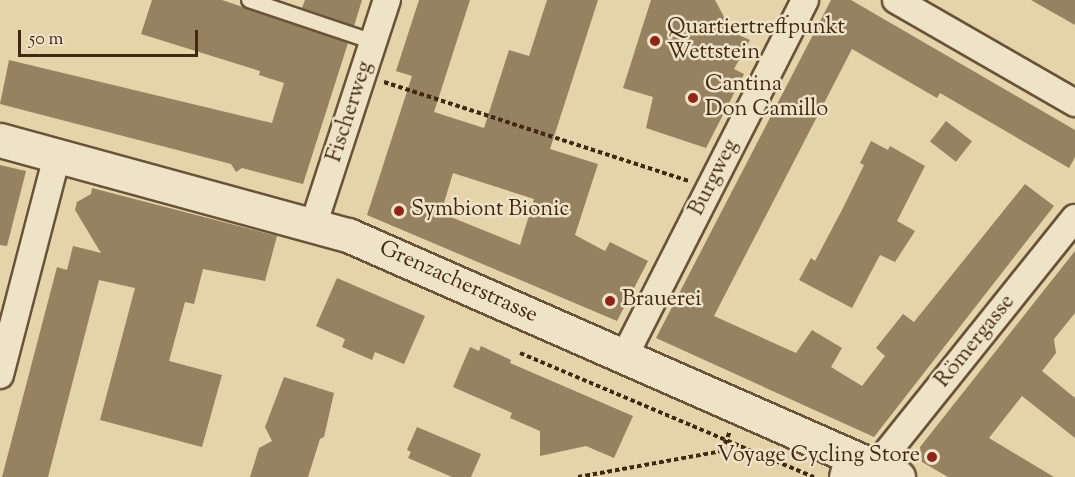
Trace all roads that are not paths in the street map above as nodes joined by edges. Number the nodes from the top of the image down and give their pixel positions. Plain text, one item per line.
1 (249, 0) edge
2 (387, 0) edge
3 (805, 0) edge
4 (896, 0) edge
5 (374, 42) junction
6 (1075, 103) edge
7 (0, 140) edge
8 (58, 153) junction
9 (1075, 218) edge
10 (314, 223) junction
11 (624, 357) junction
12 (0, 375) edge
13 (866, 469) edge

1 - 5 lane
2 - 5 street, Fischerweg
3 - 11 street, Burgweg
4 - 6 street
5 - 10 street, Fischerweg
7 - 8 main road, Grenzacherstrasse
8 - 10 main road, Grenzacherstrasse
8 - 12 street
9 - 13 street, Römergasse
10 - 11 main road, Grenzacherstrasse
11 - 13 main road, Grenzacherstrasse

